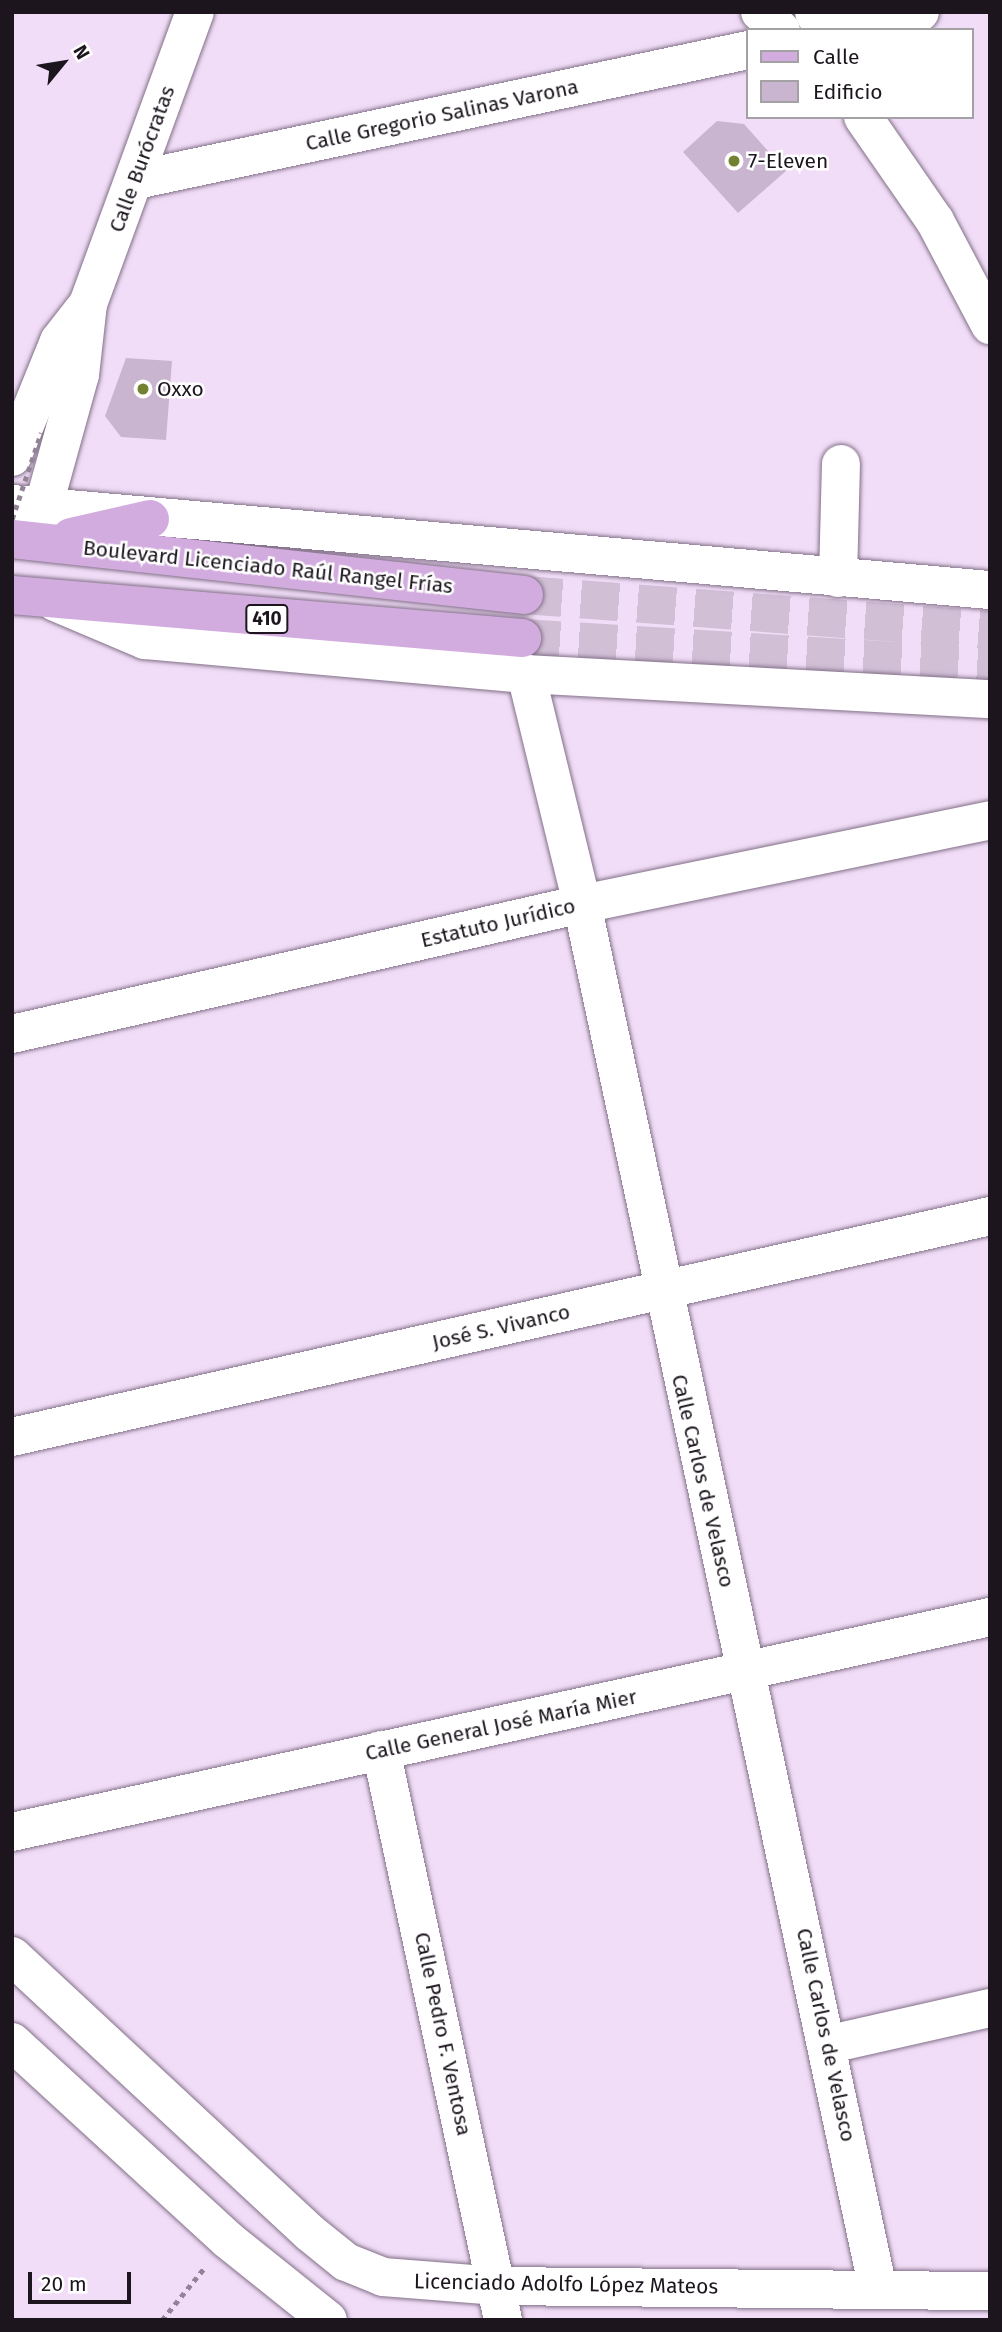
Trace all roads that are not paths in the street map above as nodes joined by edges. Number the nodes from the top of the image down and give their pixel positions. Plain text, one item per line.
1 (195, 12) edge
2 (760, 12) edge
3 (814, 12) edge
4 (920, 12) edge
5 (779, 28) edge
6 (822, 28) edge
7 (852, 28) edge
8 (746, 50) edge
9 (864, 119) edge
10 (136, 180) junction
11 (88, 304) junction
12 (990, 325) edge
13 (12, 457) edge
14 (841, 464) dead end
15 (150, 519) joint
16 (24, 523) edge
17 (838, 578) junction
18 (990, 590) edge
19 (12, 595) edge
20 (524, 595) tunnel mouth
21 (524, 656) junction
22 (990, 699) edge
23 (988, 820) edge
24 (582, 904) junction
25 (12, 1034) edge
26 (990, 1216) edge
27 (661, 1291) junction
28 (12, 1437) edge
29 (990, 1616) edge
30 (746, 1674) junction
31 (381, 1750) junction
32 (12, 1832) edge
33 (12, 1956) edge
34 (990, 2008) edge
35 (12, 2042) edge
36 (830, 2044) junction
37 (878, 2289) junction
38 (990, 2291) edge
39 (501, 2303) edge
40 (328, 2320) edge

1 - 10 street, Calle Burócratas
2 - 5 street
3 - 6 street
4 - 7 street
8 - 10 street, Calle Gregorio Salinas Varona
9 - 12 street
10 - 11 street, Calle Burócratas
11 - 13 street, Calle Burócratas
11 - 16 street, Calle Burócratas
14 - 17 street
15 - 16 main road
15 - 17 street
16 - 20 main road, Boulevard Licenciado Raúl Rangel Frías
17 - 18 street
19 - 21 main road, 410
21 - 22 street
21 - 24 street, Calle Carlos de Velasco
23 - 24 street, Estatuto Jurídico
24 - 25 street, Estatuto Jurídico
24 - 27 street, Calle Carlos de Velasco
26 - 27 street, José S. Vivanco
27 - 28 street, José S. Vivanco
27 - 30 street, Calle Carlos de Velasco
29 - 30 street, Calle General José María Mier
30 - 31 street, Calle General José María Mier
30 - 36 street, Calle Carlos de Velasco
31 - 32 street, Calle General José María Mier
31 - 39 street, Calle Pedro F. Ventosa
33 - 39 street, Licenciado Adolfo López Mateos
34 - 36 street
35 - 40 street
36 - 37 street, Calle Carlos de Velasco
37 - 38 street, Licenciado Adolfo López Mateos
37 - 39 street, Licenciado Adolfo López Mateos

